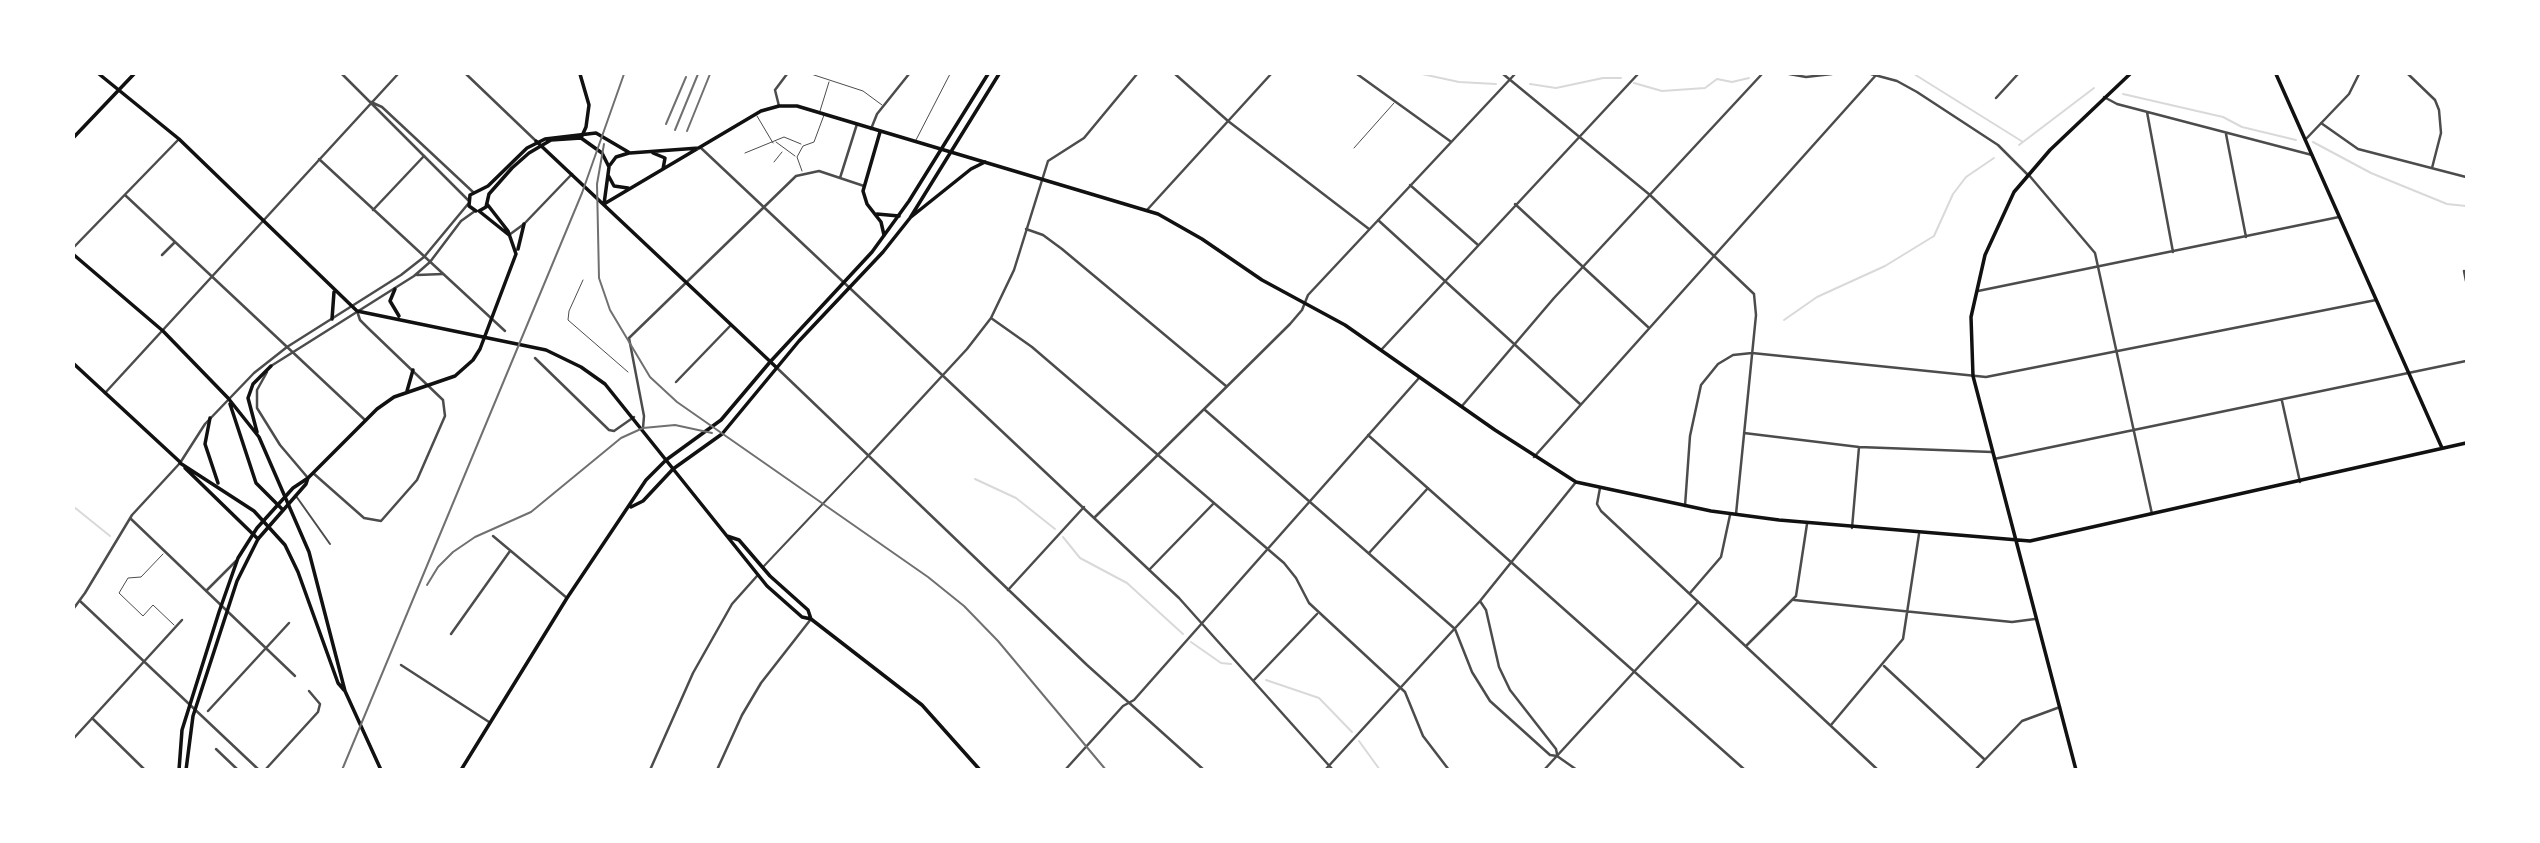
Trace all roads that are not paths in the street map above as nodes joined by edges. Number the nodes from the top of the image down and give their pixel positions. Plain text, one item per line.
1 (99, 74) edge
2 (134, 74) edge
3 (342, 74) edge
4 (398, 74) edge
5 (466, 74) edge
6 (580, 74) edge
7 (787, 74) edge
8 (811, 74) edge
9 (909, 74) edge
10 (950, 74) edge
11 (988, 74) edge
12 (999, 74) edge
13 (1137, 74) edge
14 (1175, 74) edge
15 (1271, 74) edge
16 (1357, 74) edge
17 (1503, 74) edge
18 (1515, 74) edge
19 (1638, 74) edge
20 (1762, 74) edge
21 (1789, 74) edge
22 (1832, 74) edge
23 (1871, 74) edge
24 (1877, 74) edge
25 (2018, 74) edge
26 (2130, 74) edge
27 (2276, 74) edge
28 (2359, 74) edge
29 (2408, 74) edge
30 (1510, 78) junction
31 (830, 81) junction
32 (118, 91) junction
33 (1996, 97) dead end
34 (2104, 97) junction
35 (1395, 101) junction
36 (371, 102) junction
37 (779, 106) junction
38 (883, 106) junction
39 (2147, 112) junction
40 (756, 114) junction
41 (822, 114) junction
42 (1228, 121) junction
43 (2321, 123) junction
44 (857, 124) junction
45 (872, 129) junction
46 (880, 131) junction
47 (584, 133) junction
48 (1580, 134) junction
49 (2226, 134) junction
50 (74, 137) edge
51 (581, 138) junction
52 (180, 139) junction
53 (2305, 140) junction
54 (776, 141) junction
55 (915, 142) junction
56 (1451, 142) junction
57 (538, 143) junction
58 (773, 143) junction
59 (803, 146) junction
60 (701, 148) junction
61 (1354, 148) dead end
62 (784, 150) junction
63 (651, 152) junction
64 (631, 153) junction
65 (745, 153) dead end
66 (2312, 155) junction
67 (424, 156) junction
68 (797, 157) junction
69 (319, 159) junction
70 (774, 162) dead end
71 (985, 162) junction
72 (608, 167) junction
73 (2432, 168) junction
74 (663, 169) junction
75 (803, 173) junction
76 (572, 174) junction
77 (2028, 174) junction
78 (608, 175) junction
79 (1040, 177) junction
80 (2466, 177) edge
81 (840, 178) junction
82 (1410, 185) junction
83 (864, 186) junction
84 (630, 188) junction
85 (476, 192) junction
86 (125, 195) junction
87 (1650, 195) junction
88 (468, 202) junction
89 (487, 202) junction
90 (604, 204) junction
91 (1515, 204) junction
92 (373, 210) junction
93 (765, 210) junction
94 (1147, 210) junction
95 (477, 211) junction
96 (875, 213) junction
97 (899, 216) junction
98 (2339, 217) junction
99 (910, 218) junction
100 (1378, 220) junction
101 (264, 221) junction
102 (524, 224) junction
103 (1026, 229) junction
104 (1368, 229) junction
105 (509, 235) junction
106 (884, 237) junction
107 (2246, 237) junction
108 (175, 242) junction
109 (1478, 245) junction
110 (74, 247) edge
111 (2173, 252) junction
112 (516, 254) junction
113 (74, 255) edge
114 (162, 255) dead end
115 (1715, 255) junction
116 (424, 257) junction
117 (430, 262) junction
118 (1583, 267) junction
119 (2101, 267) junction
120 (2464, 271) dead end
121 (443, 274) junction
122 (414, 276) junction
123 (212, 277) junction
124 (583, 280) dead end
125 (1446, 280) junction
126 (2466, 281) edge
127 (843, 283) junction
128 (687, 284) junction
129 (395, 289) junction
130 (850, 289) junction
131 (333, 290) junction
132 (1975, 291) junction
133 (2376, 300) junction
134 (1305, 303) junction
135 (352, 306) junction
136 (357, 310) junction
137 (400, 317) junction
138 (991, 318) junction
139 (332, 319) junction
140 (492, 319) junction
141 (730, 325) junction
142 (1648, 327) junction
143 (163, 331) junction
144 (505, 331) dead end
145 (1514, 343) junction
146 (287, 347) junction
147 (1381, 349) junction
148 (2119, 351) junction
149 (293, 352) junction
150 (1752, 353) junction
151 (535, 358) dead end
152 (2466, 361) edge
153 (770, 362) junction
154 (74, 364) edge
155 (271, 366) junction
156 (776, 367) junction
157 (413, 369) junction
158 (628, 372) dead end
159 (2408, 375) junction
160 (942, 376) junction
161 (1421, 376) junction
162 (1973, 376) junction
163 (676, 382) dead end
164 (1227, 386) junction
165 (429, 387) junction
166 (407, 392) junction
167 (105, 393) junction
168 (228, 398) junction
169 (2282, 401) junction
170 (1581, 404) junction
171 (1462, 406) junction
172 (1205, 410) junction
173 (634, 417) junction
174 (210, 418) junction
175 (365, 420) junction
176 (643, 429) junction
177 (2135, 432) junction
178 (1744, 433) junction
179 (1368, 435) junction
180 (259, 437) junction
181 (2466, 443) edge
182 (1859, 447) junction
183 (2441, 448) junction
184 (1992, 452) junction
185 (1158, 454) junction
186 (869, 455) junction
187 (1534, 457) junction
188 (1994, 459) junction
189 (666, 460) junction
190 (180, 463) junction
191 (673, 469) junction
192 (313, 473) junction
193 (308, 478) junction
194 (1576, 482) junction
195 (2300, 482) junction
196 (218, 485) junction
197 (1427, 488) junction
198 (1600, 488) junction
199 (296, 496) junction
200 (1214, 503) junction
201 (1311, 503) junction
202 (277, 505) junction
203 (1685, 506) junction
204 (631, 507) junction
205 (1084, 508) junction
206 (283, 510) junction
207 (1733, 514) junction
208 (2152, 514) junction
209 (1094, 517) junction
210 (130, 518) junction
211 (1807, 524) junction
212 (1852, 528) junction
213 (253, 534) junction
214 (1919, 534) junction
215 (493, 536) dead end
216 (727, 536) junction
217 (258, 539) junction
218 (2015, 542) junction
219 (330, 544) dead end
220 (1268, 550) junction
221 (509, 551) junction
222 (165, 552) junction
223 (1369, 553) junction
224 (238, 558) junction
225 (1512, 564) junction
226 (762, 567) junction
227 (1149, 570) junction
228 (757, 576) junction
229 (1008, 590) junction
230 (206, 591) junction
231 (1690, 593) junction
232 (567, 598) junction
233 (1794, 600) junction
234 (80, 601) junction
235 (1480, 601) junction
236 (1698, 601) junction
237 (221, 605) junction
238 (74, 608) edge
239 (228, 612) junction
240 (1909, 612) junction
241 (1318, 613) junction
242 (811, 619) junction
243 (2035, 619) junction
244 (182, 620) dead end
245 (1202, 622) junction
246 (289, 623) dead end
247 (175, 626) junction
248 (1455, 629) junction
249 (451, 634) dead end
250 (1746, 646) junction
251 (265, 648) junction
252 (144, 660) junction
253 (401, 664) dead end
254 (1884, 666) junction
255 (1633, 671) junction
256 (295, 676) dead end
257 (1254, 680) junction
258 (1401, 688) junction
259 (309, 691) dead end
260 (346, 693) junction
261 (190, 703) junction
262 (1128, 703) junction
263 (2060, 707) junction
264 (195, 708) junction
265 (208, 711) dead end
266 (92, 718) junction
267 (489, 722) junction
268 (1830, 725) junction
269 (74, 738) edge
270 (216, 749) dead end
271 (1557, 756) junction
272 (1984, 759) junction
273 (1329, 765) junction
274 (380, 767) edge
275 (145, 769) edge
276 (178, 769) edge
277 (186, 769) edge
278 (238, 769) edge
279 (259, 769) edge
280 (265, 769) edge
281 (461, 769) edge
282 (650, 769) edge
283 (717, 769) edge
284 (980, 769) edge
285 (1065, 769) edge
286 (1205, 769) edge
287 (1325, 769) edge
288 (1334, 769) edge
289 (1449, 769) edge
290 (1544, 769) edge
291 (1577, 769) edge
292 (1605, 769) edge
293 (1614, 769) edge
294 (1745, 769) edge
295 (1878, 769) edge
296 (1975, 769) edge
297 (2076, 769) edge

1 - 32 main road
2 - 32 main road
3 - 36 street
4 - 36 street
5 - 57 street
6 - 47 main road
7 - 37 street
8 - 31 lane
9 - 38 street
10 - 55 lane
11 - 97 main road
12 - 99 main road
13 - 79 street
14 - 42 street
15 - 42 street
16 - 35 street
17 - 30 street
18 - 30 street
19 - 48 street
20 - 87 street
21 - 22 street
23 - 24 street
24 - 77 street
24 - 115 street
25 - 33 street
26 - 34 main road
27 - 53 main road
28 - 43 street
29 - 73 street
30 - 48 street
30 - 56 street
31 - 38 lane
31 - 41 lane
32 - 50 main road
32 - 52 main road
34 - 39 street
34 - 77 main road
35 - 56 street
35 - 61 lane
36 - 67 street
36 - 69 street
36 - 85 street
37 - 40 main road
37 - 41 main road
38 - 45 street
39 - 49 street
39 - 111 street
40 - 58 lane
40 - 60 main road
41 - 44 main road
41 - 59 lane
42 - 94 street
42 - 104 street
43 - 53 street
43 - 73 street
44 - 45 main road
44 - 81 street
45 - 46 main road
46 - 55 main road
46 - 83 main road
47 - 51 main road
47 - 57 main road
47 - 64 main road
48 - 87 street
48 - 91 street
49 - 66 street
49 - 107 street
51 - 57 main road
51 - 72 main road
52 - 86 street
52 - 101 main road
53 - 66 main road
54 - 58 lane
54 - 59 lane
54 - 62 lane
55 - 71 main road
56 - 82 street
57 - 76 main road
57 - 85 main road
57 - 89 main road
58 - 65 lane
59 - 68 lane
60 - 63 main road
60 - 74 main road
60 - 93 street
62 - 68 lane
62 - 70 lane
63 - 64 main road
63 - 74 main road
64 - 72 main road
66 - 98 main road
67 - 88 street
67 - 92 street
68 - 75 lane
69 - 92 street
69 - 101 street
71 - 79 main road
71 - 99 main road
72 - 78 main road
73 - 80 street
74 - 84 main road
75 - 81 street
75 - 93 street
76 - 90 main road
76 - 102 street
77 - 119 street
77 - 132 main road
78 - 84 main road
78 - 90 main road
79 - 94 main road
79 - 103 street
81 - 83 street
82 - 100 street
82 - 109 street
83 - 96 main road
84 - 90 main road
85 - 88 main road
85 - 89 main road
86 - 108 street
86 - 110 street
87 - 115 street
87 - 118 street
88 - 95 main road
88 - 116 street
89 - 95 main road
89 - 105 main road
90 - 128 main road
91 - 109 street
91 - 118 street
92 - 116 street
93 - 127 street
93 - 128 street
94 - 134 main road
95 - 105 main road
95 - 117 street
96 - 97 main road
96 - 106 main road
97 - 106 main road
98 - 107 street
98 - 133 main road
99 - 130 main road
100 - 104 street
100 - 125 street
101 - 123 street
101 - 131 main road
102 - 105 street
102 - 112 main road
103 - 138 street
103 - 164 street
104 - 134 street
105 - 112 main road
106 - 127 main road
107 - 111 street
108 - 114 street
108 - 123 street
109 - 125 street
111 - 119 street
112 - 140 main road
113 - 143 main road
115 - 142 street
115 - 150 street
116 - 117 street
116 - 135 street
117 - 121 street
117 - 122 street
118 - 142 street
118 - 145 street
119 - 132 street
119 - 148 street
120 - 126 street
121 - 122 street
121 - 140 street
122 - 129 street
123 - 143 street
123 - 146 street
124 - 158 lane
125 - 145 street
125 - 147 street
127 - 130 street
127 - 153 main road
128 - 141 main road
128 - 176 street
129 - 136 street
129 - 137 main road
130 - 156 main road
130 - 160 street
131 - 135 main road
131 - 139 main road
132 - 162 main road
133 - 148 street
133 - 159 main road
134 - 147 main road
134 - 164 street
135 - 136 main road
135 - 139 street
136 - 137 main road
136 - 149 street
136 - 157 street
137 - 173 main road
138 - 160 street
138 - 185 street
139 - 146 street
140 - 144 street
140 - 165 main road
141 - 153 main road
141 - 163 street
142 - 170 street
143 - 167 street
143 - 168 main road
145 - 170 street
145 - 171 street
146 - 149 street
146 - 168 street
147 - 161 main road
148 - 162 street
148 - 177 street
149 - 155 street
149 - 175 street
150 - 162 street
150 - 178 street
150 - 203 street
151 - 173 street
152 - 159 street
153 - 156 main road
153 - 189 main road
154 - 167 main road
155 - 180 main road
155 - 193 street
156 - 186 street
156 - 191 main road
157 - 165 street
157 - 166 main road
159 - 169 street
159 - 183 main road
160 - 186 street
160 - 205 street
161 - 171 main road
161 - 179 street
162 - 184 main road
164 - 172 street
165 - 166 main road
165 - 192 street
166 - 175 main road
167 - 190 main road
168 - 174 street
168 - 180 main road
168 - 202 main road
169 - 177 street
169 - 195 street
170 - 187 street
171 - 187 main road
172 - 185 street
172 - 201 street
173 - 176 main road
174 - 190 street
174 - 196 main road
175 - 192 main road
176 - 189 main road
177 - 188 street
177 - 208 street
178 - 182 street
178 - 207 street
179 - 197 street
179 - 201 street
180 - 260 main road
181 - 183 main road
182 - 184 street
182 - 212 street
183 - 195 main road
184 - 188 main road
185 - 200 street
185 - 209 street
186 - 226 street
186 - 229 street
187 - 194 main road
188 - 218 main road
189 - 191 main road
189 - 204 main road
190 - 196 main road
190 - 210 street
190 - 213 main road
191 - 204 main road
191 - 216 main road
192 - 193 main road
193 - 199 main road
193 - 202 main road
194 - 198 main road
194 - 225 street
195 - 208 main road
196 - 260 main road
197 - 223 street
197 - 225 street
198 - 203 main road
198 - 231 street
199 - 206 main road
199 - 219 street
200 - 220 street
200 - 227 street
201 - 220 street
201 - 223 street
202 - 206 main road
202 - 213 main road
203 - 207 main road
204 - 232 main road
205 - 209 street
205 - 229 street
206 - 217 main road
207 - 211 main road
207 - 231 street
208 - 218 main road
209 - 227 street
210 - 222 street
210 - 234 street
211 - 212 main road
211 - 233 street
212 - 214 main road
213 - 217 main road
213 - 224 main road
214 - 218 main road
214 - 240 street
215 - 221 street
216 - 226 main road
216 - 228 main road
217 - 239 main road
218 - 243 main road
220 - 241 street
220 - 245 street
221 - 232 street
221 - 249 street
222 - 230 street
222 - 247 lane
223 - 248 street
224 - 230 street
224 - 237 main road
225 - 235 street
225 - 255 street
226 - 242 main road
227 - 245 street
228 - 242 main road
228 - 282 street
229 - 262 street
230 - 237 street
231 - 236 street
232 - 267 main road
233 - 240 street
233 - 250 street
234 - 238 street
234 - 252 street
235 - 248 street
235 - 271 street
236 - 250 street
236 - 255 street
237 - 239 street
237 - 261 main road
239 - 251 street
239 - 264 main road
240 - 243 street
240 - 254 street
241 - 257 street
241 - 258 street
242 - 283 street
242 - 284 main road
243 - 263 main road
244 - 247 street
245 - 257 street
245 - 262 street
246 - 251 street
247 - 252 street
248 - 258 street
248 - 271 street
250 - 268 street
251 - 256 street
251 - 265 street
252 - 261 street
252 - 266 street
253 - 267 street
254 - 268 street
254 - 272 street
255 - 271 street
255 - 294 street
257 - 273 street
258 - 273 street
258 - 289 street
259 - 280 street
260 - 274 main road
261 - 264 street
261 - 276 main road
262 - 285 street
262 - 286 street
263 - 272 street
263 - 297 main road
264 - 277 main road
264 - 279 street
266 - 269 street
266 - 275 street
267 - 281 main road
268 - 295 street
270 - 278 street
271 - 290 street
271 - 291 street
272 - 296 street
273 - 287 street
273 - 288 street
292 - 293 street

